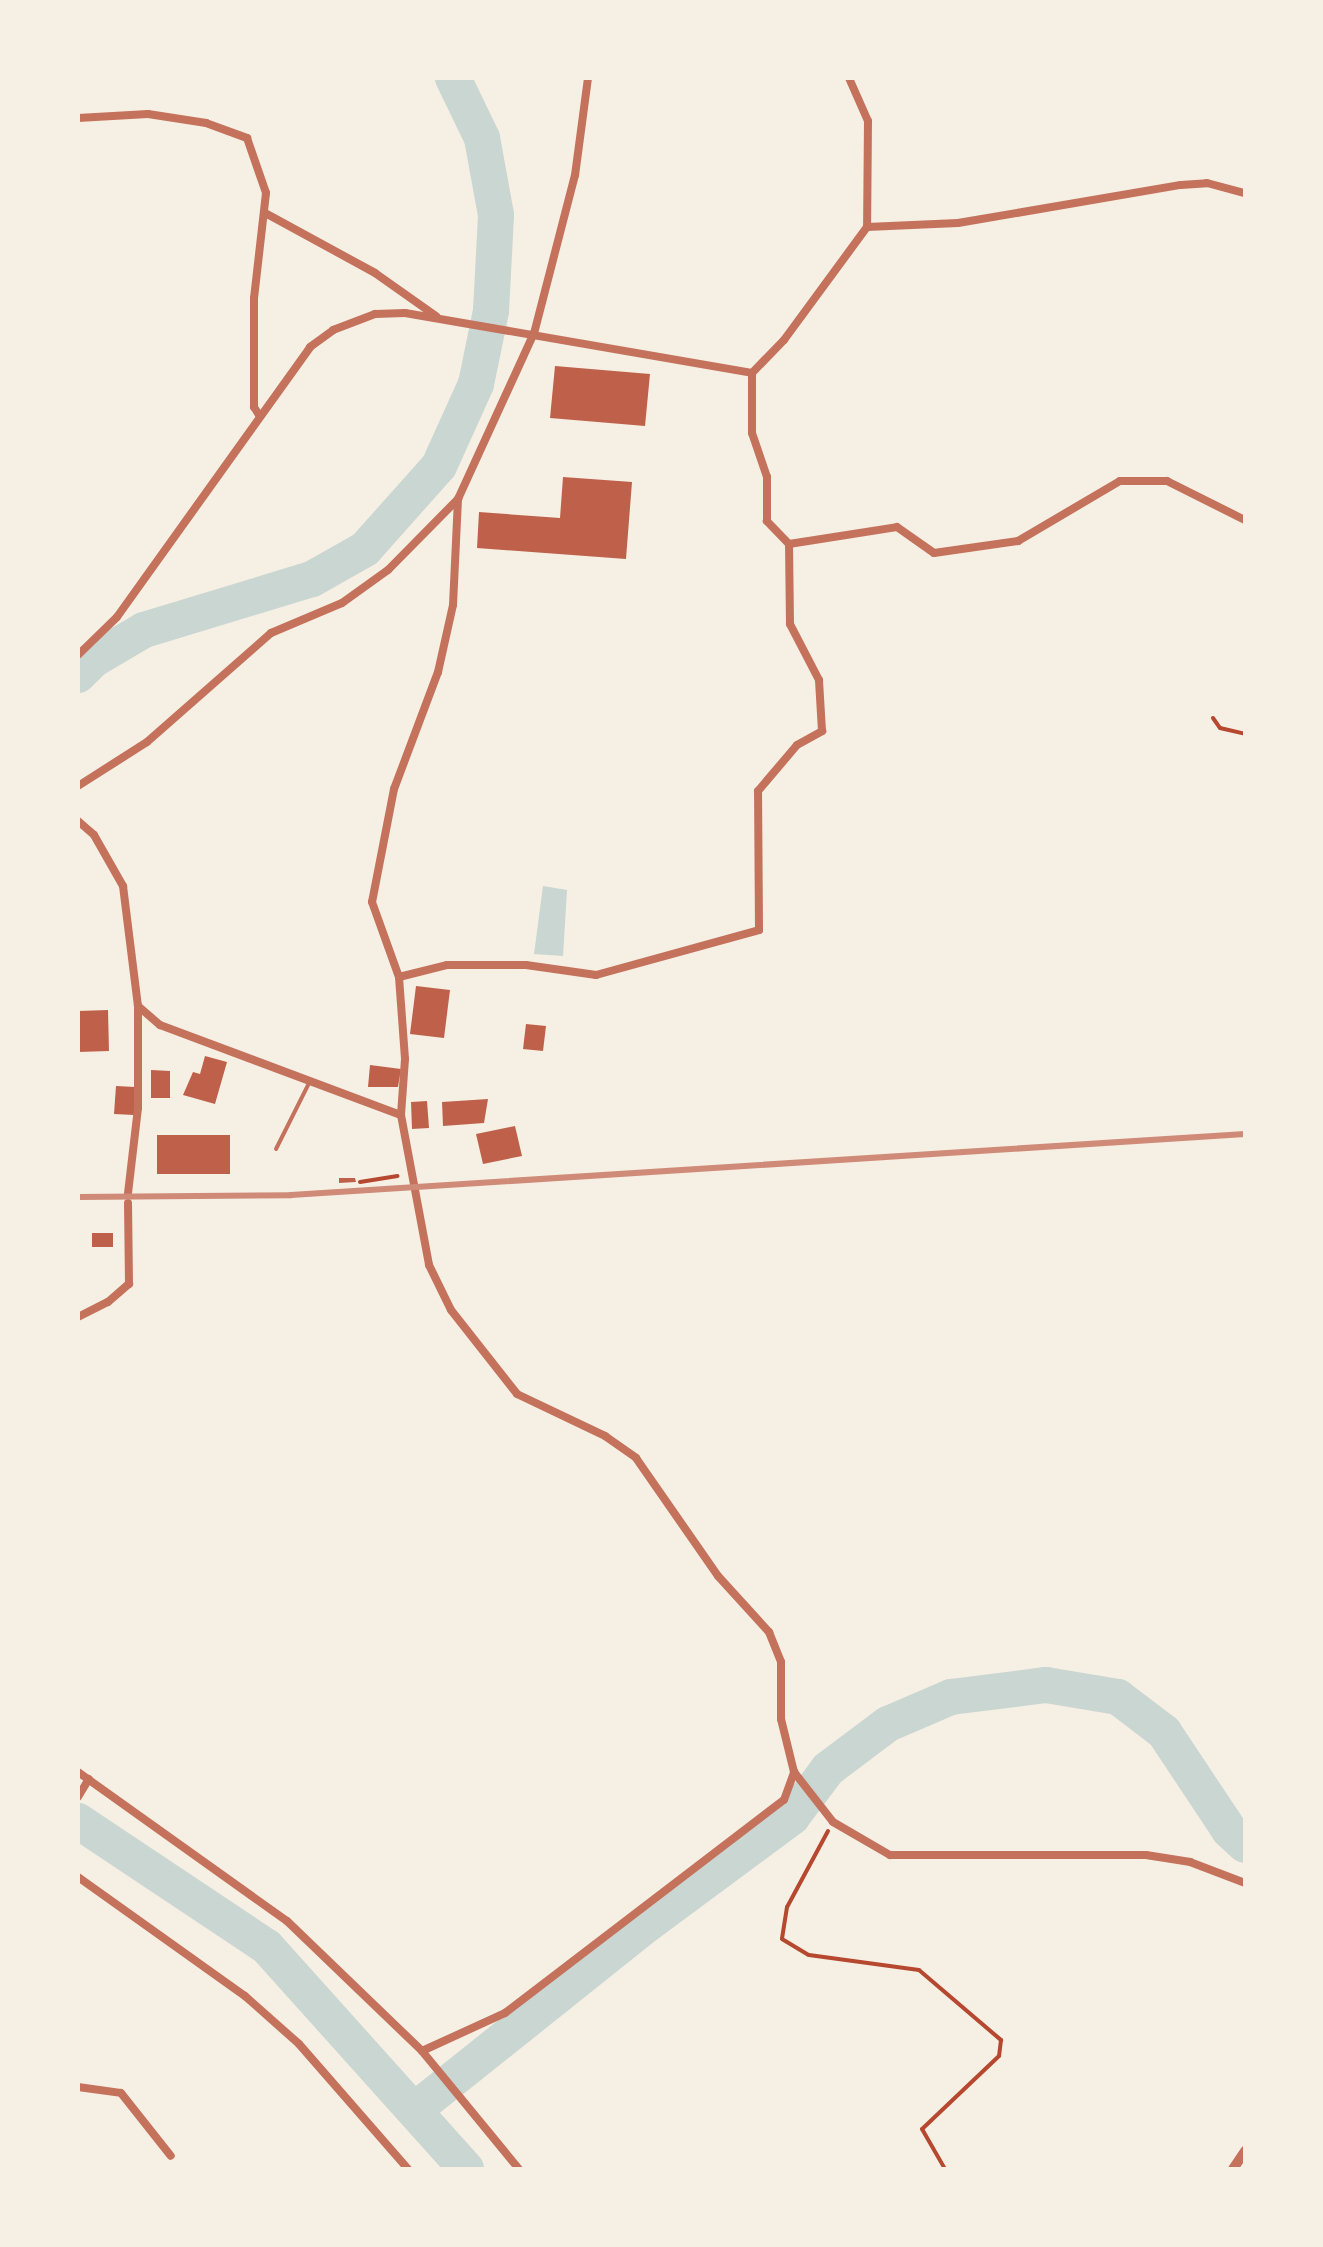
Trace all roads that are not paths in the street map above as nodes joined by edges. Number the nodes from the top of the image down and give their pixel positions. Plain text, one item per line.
1 (588, 78) edge
2 (849, 78) edge
3 (78, 118) edge
4 (1245, 193) edge
5 (267, 214) junction
6 (867, 227) junction
7 (440, 319) junction
8 (534, 333) junction
9 (752, 373) junction
10 (259, 415) junction
11 (458, 499) junction
12 (1245, 520) edge
13 (789, 544) junction
14 (78, 655) edge
15 (78, 786) edge
16 (78, 821) edge
17 (399, 977) junction
18 (138, 1006) junction
19 (311, 1080) junction
20 (401, 1115) junction
21 (276, 1149) dead end
22 (78, 1317) edge
23 (78, 1772) edge
24 (794, 1772) junction
25 (89, 1779) junction
26 (78, 1797) edge
27 (78, 1877) edge
28 (1245, 1883) edge
29 (422, 2051) junction
30 (78, 2087) edge
31 (1245, 2151) edge
32 (171, 2156) dead end
33 (408, 2169) edge
34 (519, 2169) edge
35 (1233, 2169) edge

1 - 8 street
2 - 6 street
3 - 5 street
4 - 6 street
5 - 7 street
5 - 10 street
6 - 9 street
7 - 8 street
7 - 10 street
8 - 9 street
8 - 11 street
9 - 13 street
10 - 14 street
11 - 15 street
11 - 17 street
12 - 13 street
13 - 17 street
16 - 18 street
17 - 20 street
18 - 19 street
18 - 22 street
19 - 20 street
19 - 21 lane
20 - 24 street
23 - 25 street
24 - 28 street
24 - 29 street
25 - 26 street
25 - 29 street
27 - 33 street
29 - 34 street
30 - 32 street
31 - 35 street

